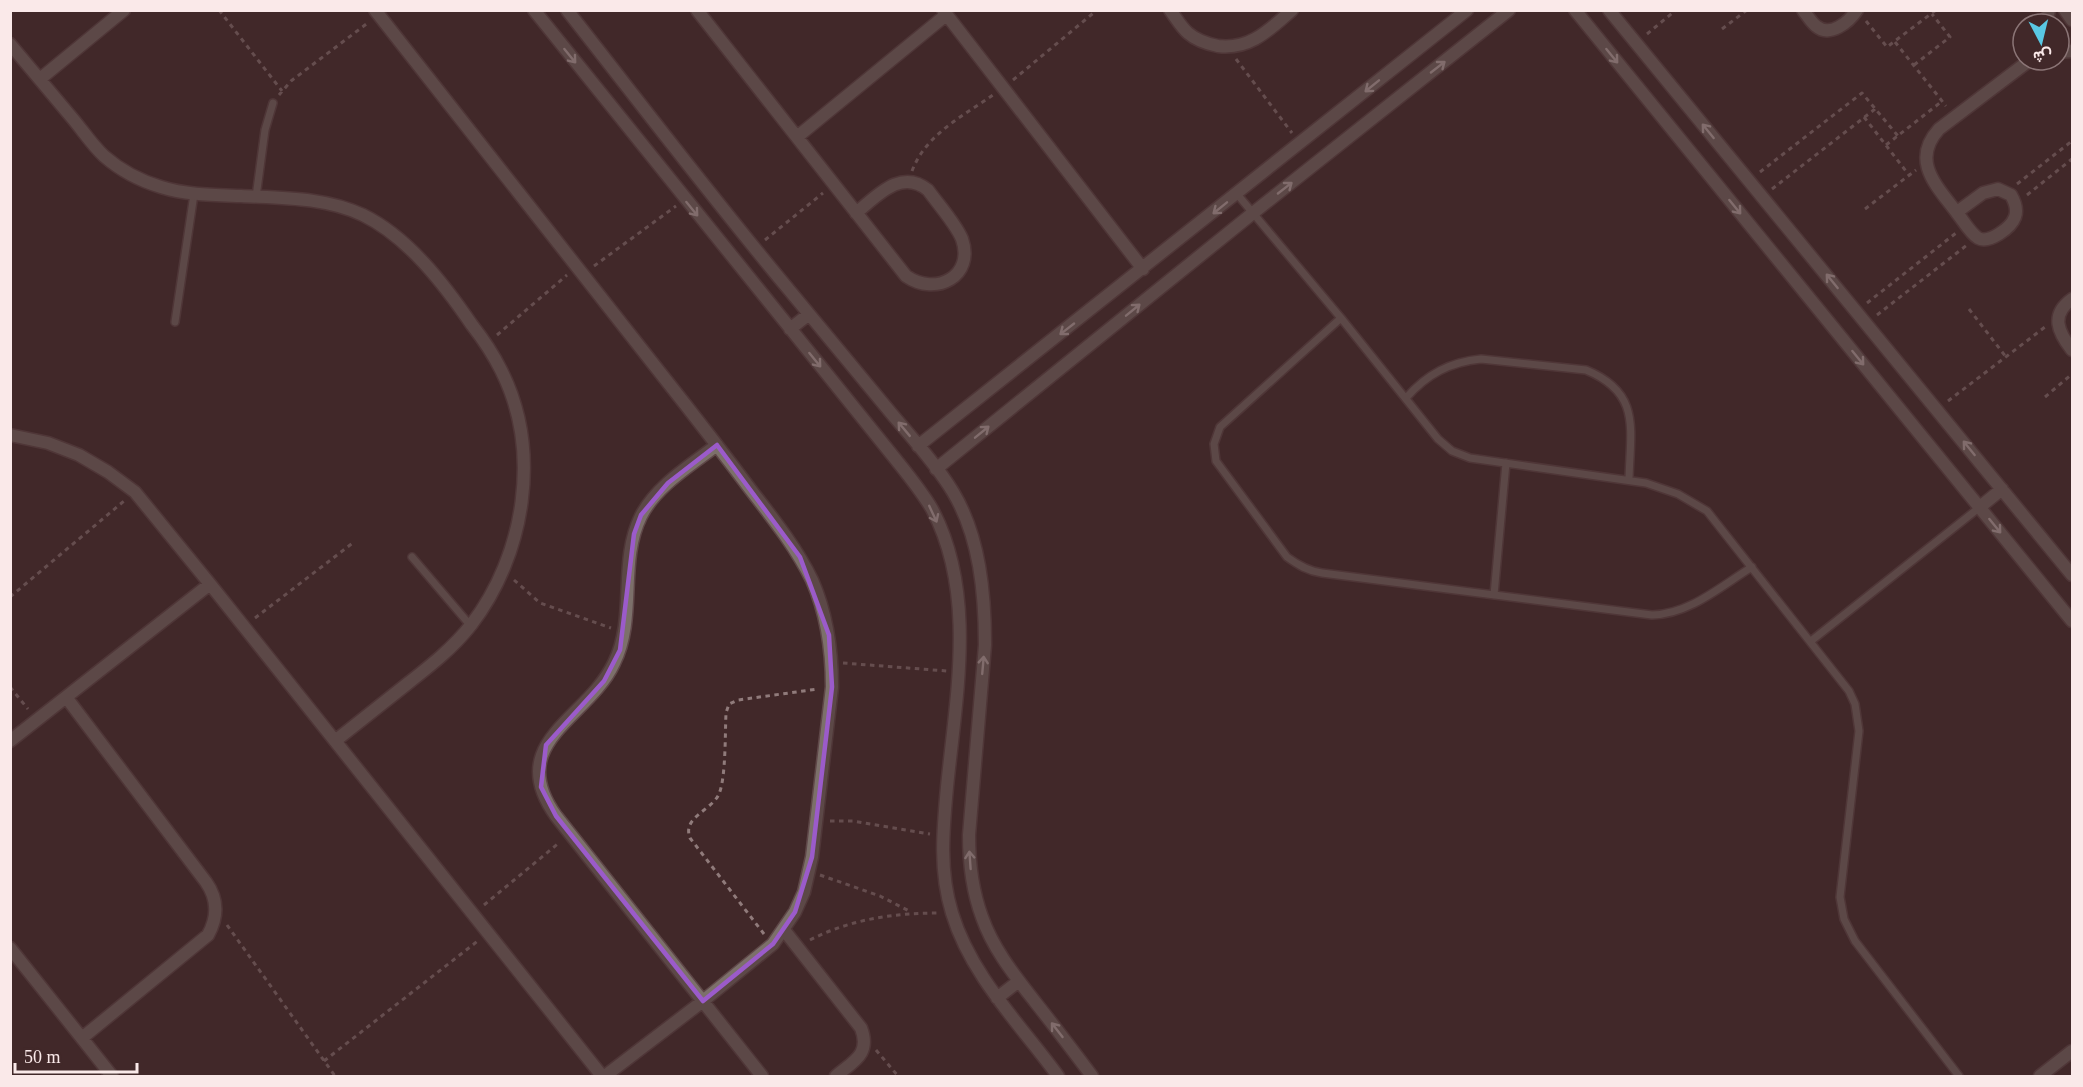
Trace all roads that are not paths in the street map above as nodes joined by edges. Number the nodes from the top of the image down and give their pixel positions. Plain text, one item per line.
1 (124, 10) edge
2 (534, 10) edge
3 (567, 10) edge
4 (697, 10) edge
5 (1170, 10) edge
6 (1292, 10) edge
7 (1467, 10) edge
8 (1509, 10) edge
9 (1575, 10) edge
10 (1609, 10) edge
11 (1803, 10) edge
12 (2065, 10) edge
13 (1857, 11) edge
14 (377, 13) edge
15 (944, 13) edge
16 (2073, 20) edge
17 (10, 44) edge
18 (2014, 72) edge
19 (40, 79) junction
20 (273, 103) road end
21 (797, 137) junction
22 (194, 194) junction
23 (1237, 195) junction
24 (256, 197) junction
25 (1957, 212) junction
26 (856, 213) junction
27 (1253, 213) junction
28 (1143, 269) junction
29 (2073, 299) edge
30 (809, 314) junction
31 (1341, 318) junction
32 (175, 322) dead end
33 (790, 329) junction
34 (2073, 350) edge
35 (1406, 398) junction
36 (10, 435) edge
37 (717, 445) junction
38 (918, 446) junction
39 (1506, 463) junction
40 (936, 469) junction
41 (1629, 480) junction
42 (2002, 489) junction
43 (1980, 507) junction
44 (412, 557) dead end
45 (1752, 567) junction
46 (2073, 575) edge
47 (210, 584) junction
48 (1494, 595) junction
49 (2073, 621) edge
50 (470, 626) junction
51 (1811, 641) junction
52 (66, 697) junction
53 (10, 741) edge
54 (336, 741) junction
55 (784, 930) junction
56 (10, 948) edge
57 (1018, 981) junction
58 (997, 998) junction
59 (703, 1002) junction
60 (82, 1038) junction
61 (2073, 1051) edge
62 (1053, 1075) edge
63 (112, 1077) edge
64 (604, 1077) edge
65 (762, 1077) edge
66 (836, 1077) edge
67 (1092, 1077) edge
68 (1959, 1077) edge
69 (2040, 1077) edge

1 - 19 street
2 -> 33 street
3 - 30 street
4 - 21 street
5 - 6 street
7 -> 23 street
27 -> 8 street
9 -> 43 street
42 -> 10 street
11 - 13 street
12 - 16 street
14 - 37 street
15 - 21 street
15 - 28 street
17 - 19 street
18 - 25 street
19 - 22 street
20 - 24 lane
21 - 26 street
22 - 24 street
22 - 32 lane
23 - 27 lane
23 -> 28 street
24 - 50 street
25 - 25 street
26 - 26 street
27 - 31 lane
40 -> 27 street
28 -> 38 street
29 - 34 street
30 - 33 street
38 -> 30 street
31 - 35 lane
31 - 48 lane
33 -> 58 street
35 - 39 lane
35 - 41 lane
36 - 47 street
37 - 55 street
37 - 59 street
38 - 40 street
39 - 41 lane
39 - 48 lane
57 -> 40 street
41 - 45 lane
42 - 43 street
42 - 46 street
43 -> 49 street
43 - 51 lane
44 - 50 lane
45 - 48 lane
45 - 51 lane
47 - 52 street
47 - 54 street
50 - 54 street
51 - 68 lane
52 - 53 street
52 - 60 street
54 - 64 street
55 - 59 street
55 - 66 street
56 - 60 street
57 - 58 street
67 -> 57 street
58 - 62 street
59 - 64 street
59 - 65 street
60 - 63 street
61 - 69 street

